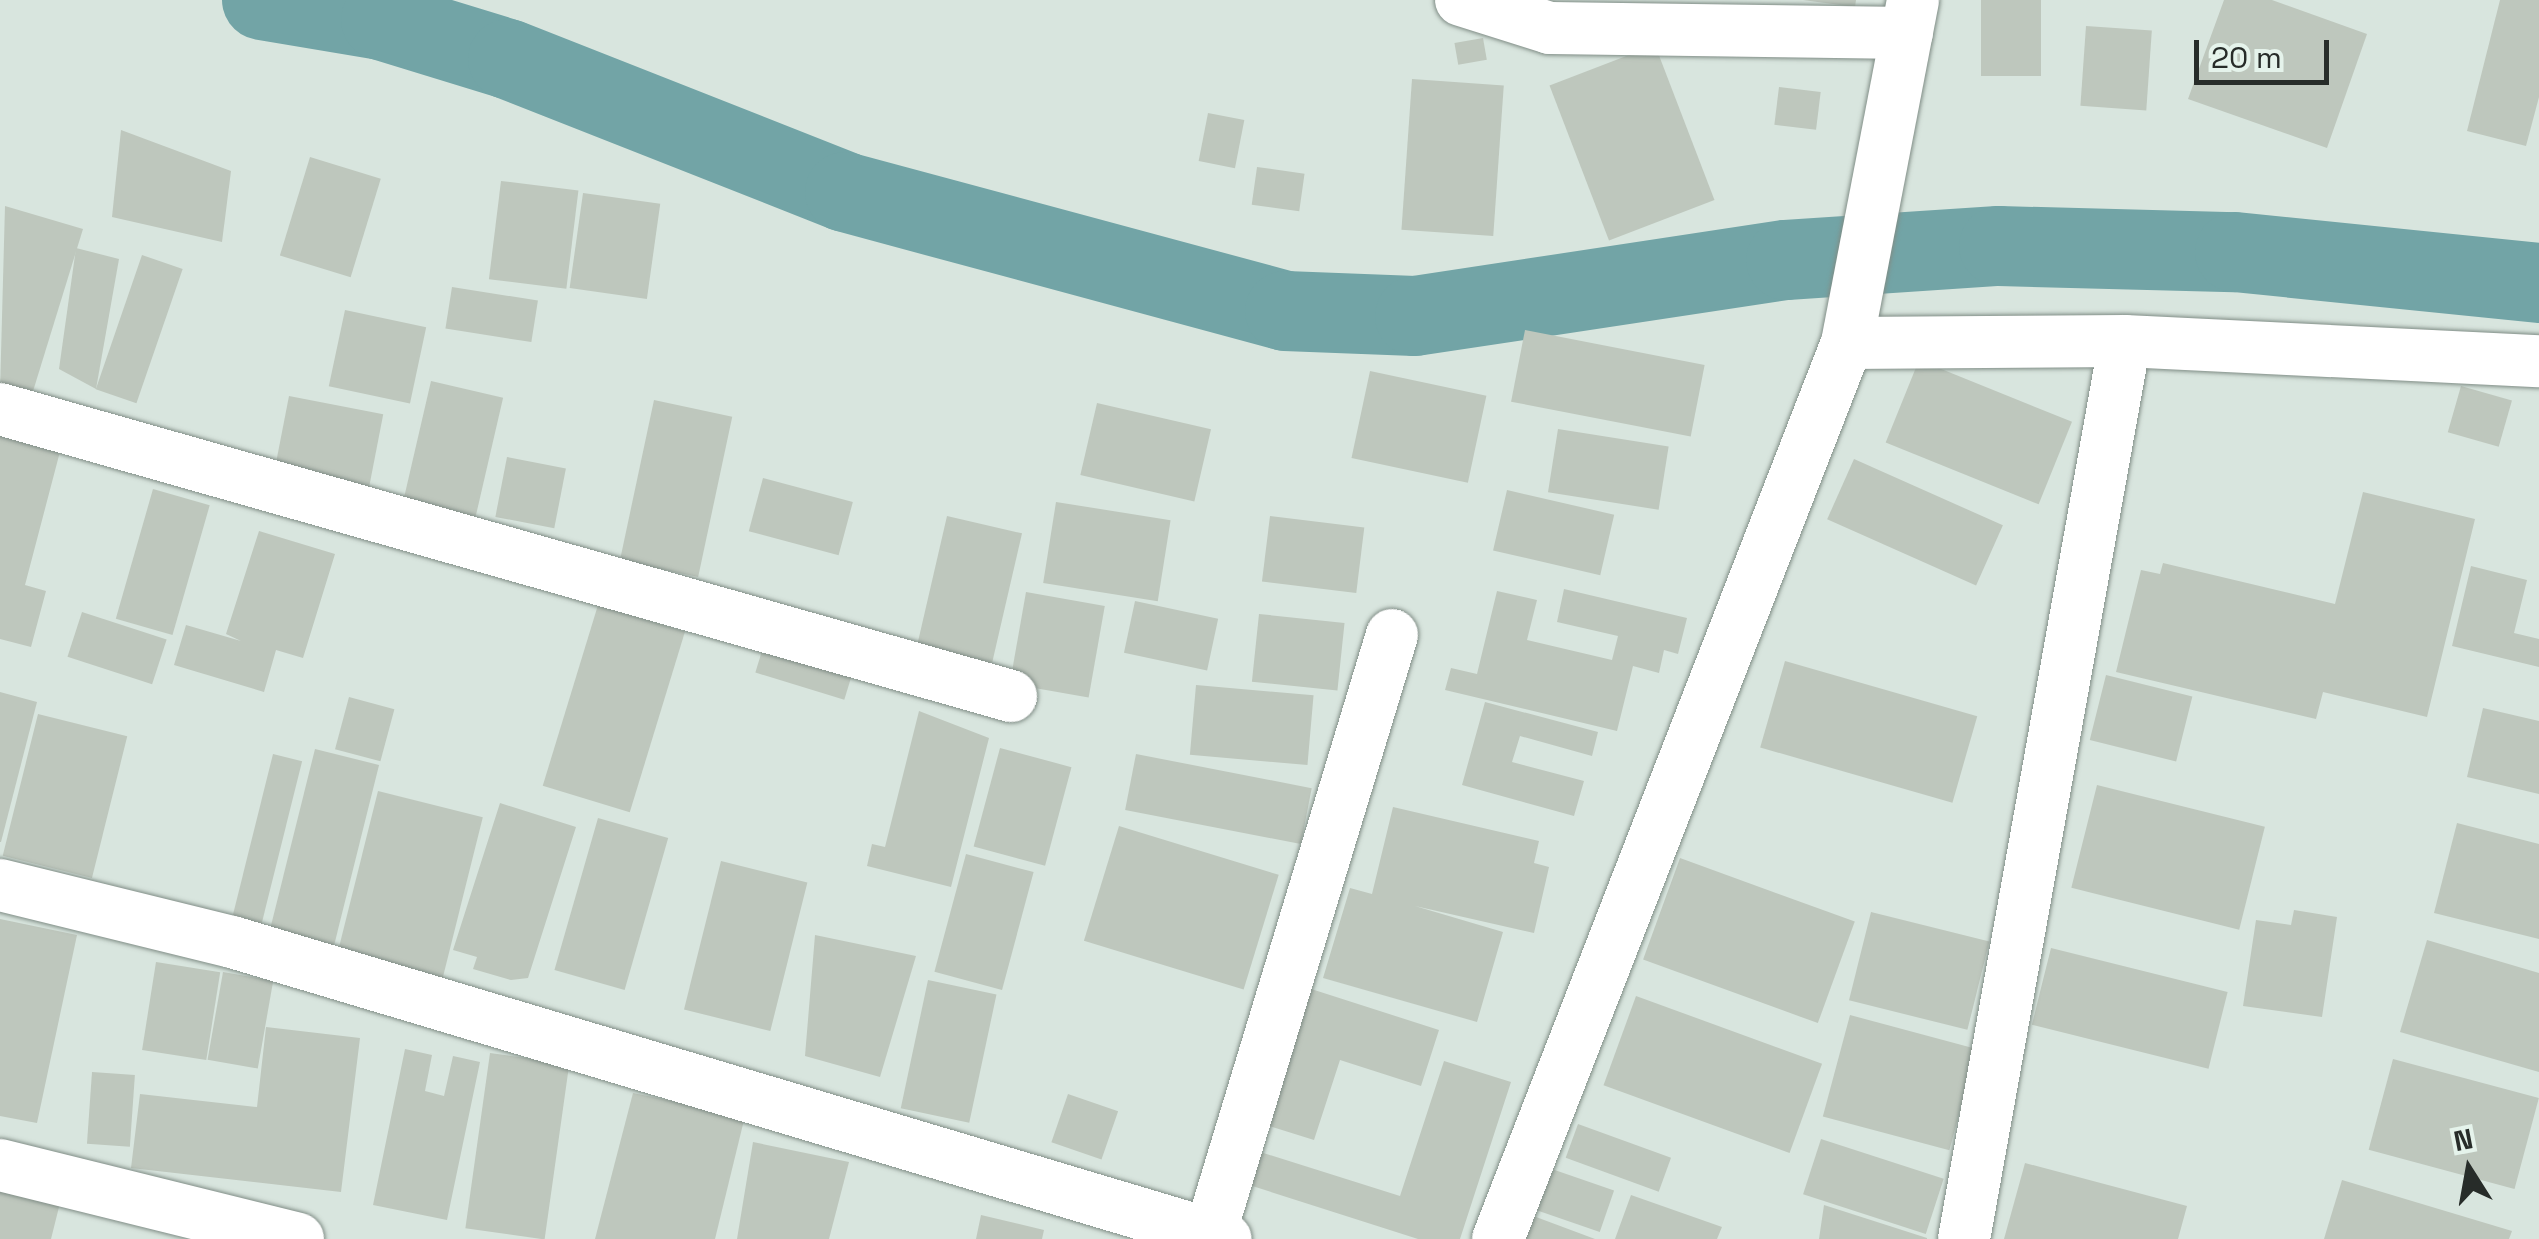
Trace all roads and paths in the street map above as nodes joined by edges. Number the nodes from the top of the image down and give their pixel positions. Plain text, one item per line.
1 (1461, 0) edge
2 (1910, 16) edge
3 (1852, 324) junction
4 (2125, 341) junction
5 (2539, 362) edge
6 (0, 409) edge
7 (1392, 636) dead end
8 (1011, 696) dead end
9 (0, 886) edge
10 (0, 1166) edge
11 (1218, 1236) edge
12 (298, 1239) edge
13 (1498, 1239) edge
14 (1964, 1239) edge

1 - 2 street
2 - 3 street
3 - 4 street
3 - 13 street
4 - 5 street
4 - 14 street
6 - 8 street
7 - 11 street
9 - 11 street
10 - 12 street

